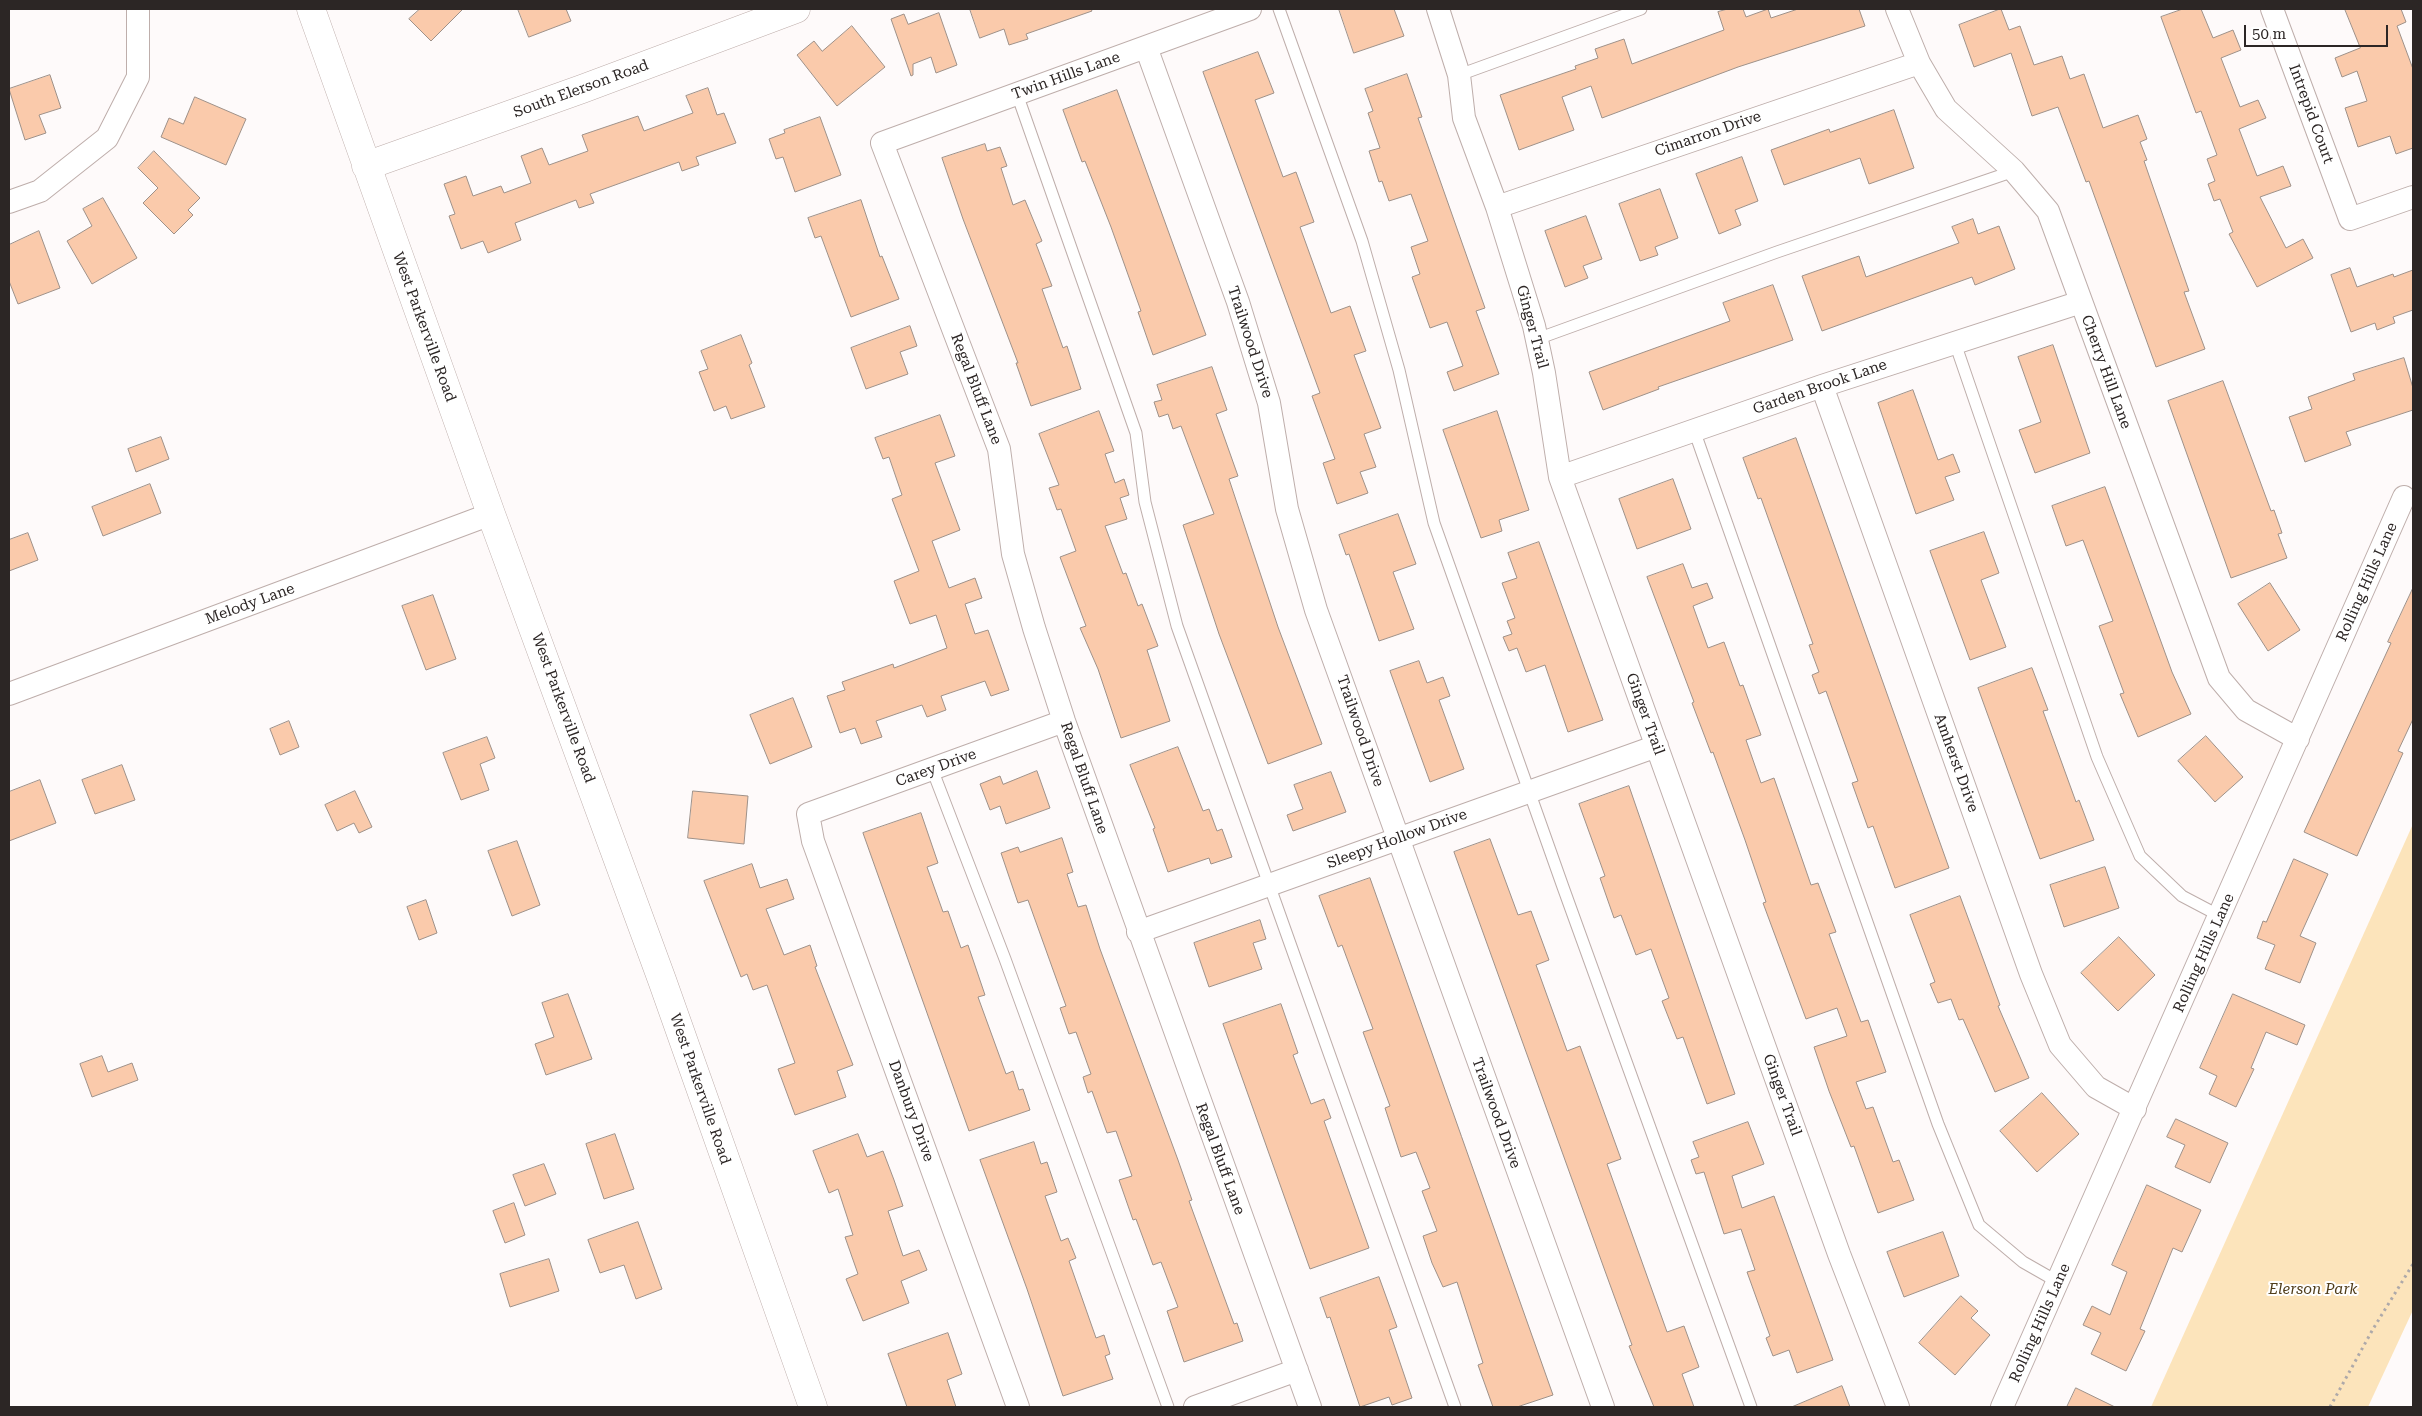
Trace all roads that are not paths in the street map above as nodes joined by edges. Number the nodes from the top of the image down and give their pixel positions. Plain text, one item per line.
1 (138, 9) edge
2 (311, 9) edge
3 (796, 9) edge
4 (1250, 9) edge
5 (1279, 9) edge
6 (1438, 9) edge
7 (1640, 9) edge
8 (1897, 9) edge
9 (2272, 9) edge
10 (1146, 47) junction
11 (1919, 63) junction
12 (1459, 75) junction
13 (1017, 94) junction
14 (882, 143) joint
15 (366, 166) junction
16 (2014, 171) junction
17 (2413, 197) edge
18 (9, 202) edge
19 (1498, 207) junction
20 (2081, 302) junction
21 (1537, 339) junction
22 (1955, 343) junction
23 (1822, 386) junction
24 (1694, 430) junction
25 (1560, 477) junction
26 (2404, 497) dead end
27 (491, 514) junction
28 (9, 694) edge
29 (1064, 721) junction
30 (2298, 739) junction
31 (1657, 746) junction
32 (932, 769) junction
33 (1530, 792) junction
34 (808, 814) joint
35 (1398, 839) junction
36 (1270, 884) junction
37 (2220, 916) junction
38 (1138, 932) junction
39 (2135, 1108) junction
40 (2058, 1282) junction
41 (1297, 1370) junction
42 (813, 1407) edge
43 (1018, 1407) edge
44 (1168, 1407) edge
45 (1194, 1407) edge
46 (1310, 1407) edge
47 (1455, 1407) edge
48 (1603, 1407) edge
49 (1751, 1407) edge
50 (1898, 1407) edge
51 (2002, 1407) edge

1 - 18 street
2 - 15 main road, West Parkerville Road
3 - 15 main road, South Elerson Road
4 - 10 street, Twin Hills Lane
5 - 33 lane
6 - 12 street, Ginger Trail
7 - 12 lane
8 - 11 street, Cherry Hill Lane
9 - 17 street, Intrepid Court
10 - 13 street, Twin Hills Lane
10 - 35 street, Trailwood Drive
11 - 16 street, Cherry Hill Lane
11 - 19 street, Cimarron Drive
12 - 19 street, Ginger Trail
13 - 14 street, Twin Hills Lane
13 - 36 lane
14 - 29 street, Regal Bluff Lane
15 - 27 main road, West Parkerville Road
16 - 20 street, Cherry Hill Lane
16 - 21 lane
19 - 21 street, Ginger Trail
20 - 22 street, Garden Brook Lane
20 - 30 street, Cherry Hill Lane
21 - 25 street, Ginger Trail
22 - 23 street, Garden Brook Lane
22 - 37 lane
23 - 24 street, Garden Brook Lane
23 - 39 street, Amherst Drive
24 - 25 street, Garden Brook Lane
24 - 40 lane
25 - 31 street, Ginger Trail
26 - 30 street, Rolling Hills Lane
27 - 28 street, Melody Lane
27 - 42 main road, West Parkerville Road
29 - 32 street, Carey Drive
29 - 38 street, Regal Bluff Lane
30 - 37 street, Rolling Hills Lane
31 - 33 street, Sleepy Hollow Drive
31 - 50 street, Ginger Trail
32 - 34 street, Carey Drive
32 - 44 lane
33 - 35 street, Sleepy Hollow Drive
33 - 49 lane
34 - 43 street, Danbury Drive
35 - 36 street, Sleepy Hollow Drive
35 - 48 street, Trailwood Drive
36 - 38 street, Sleepy Hollow Drive
36 - 47 lane
37 - 39 street, Rolling Hills Lane
38 - 41 street, Regal Bluff Lane
39 - 40 street, Rolling Hills Lane
40 - 51 street, Rolling Hills Lane
41 - 45 street
41 - 46 street, Regal Bluff Lane

